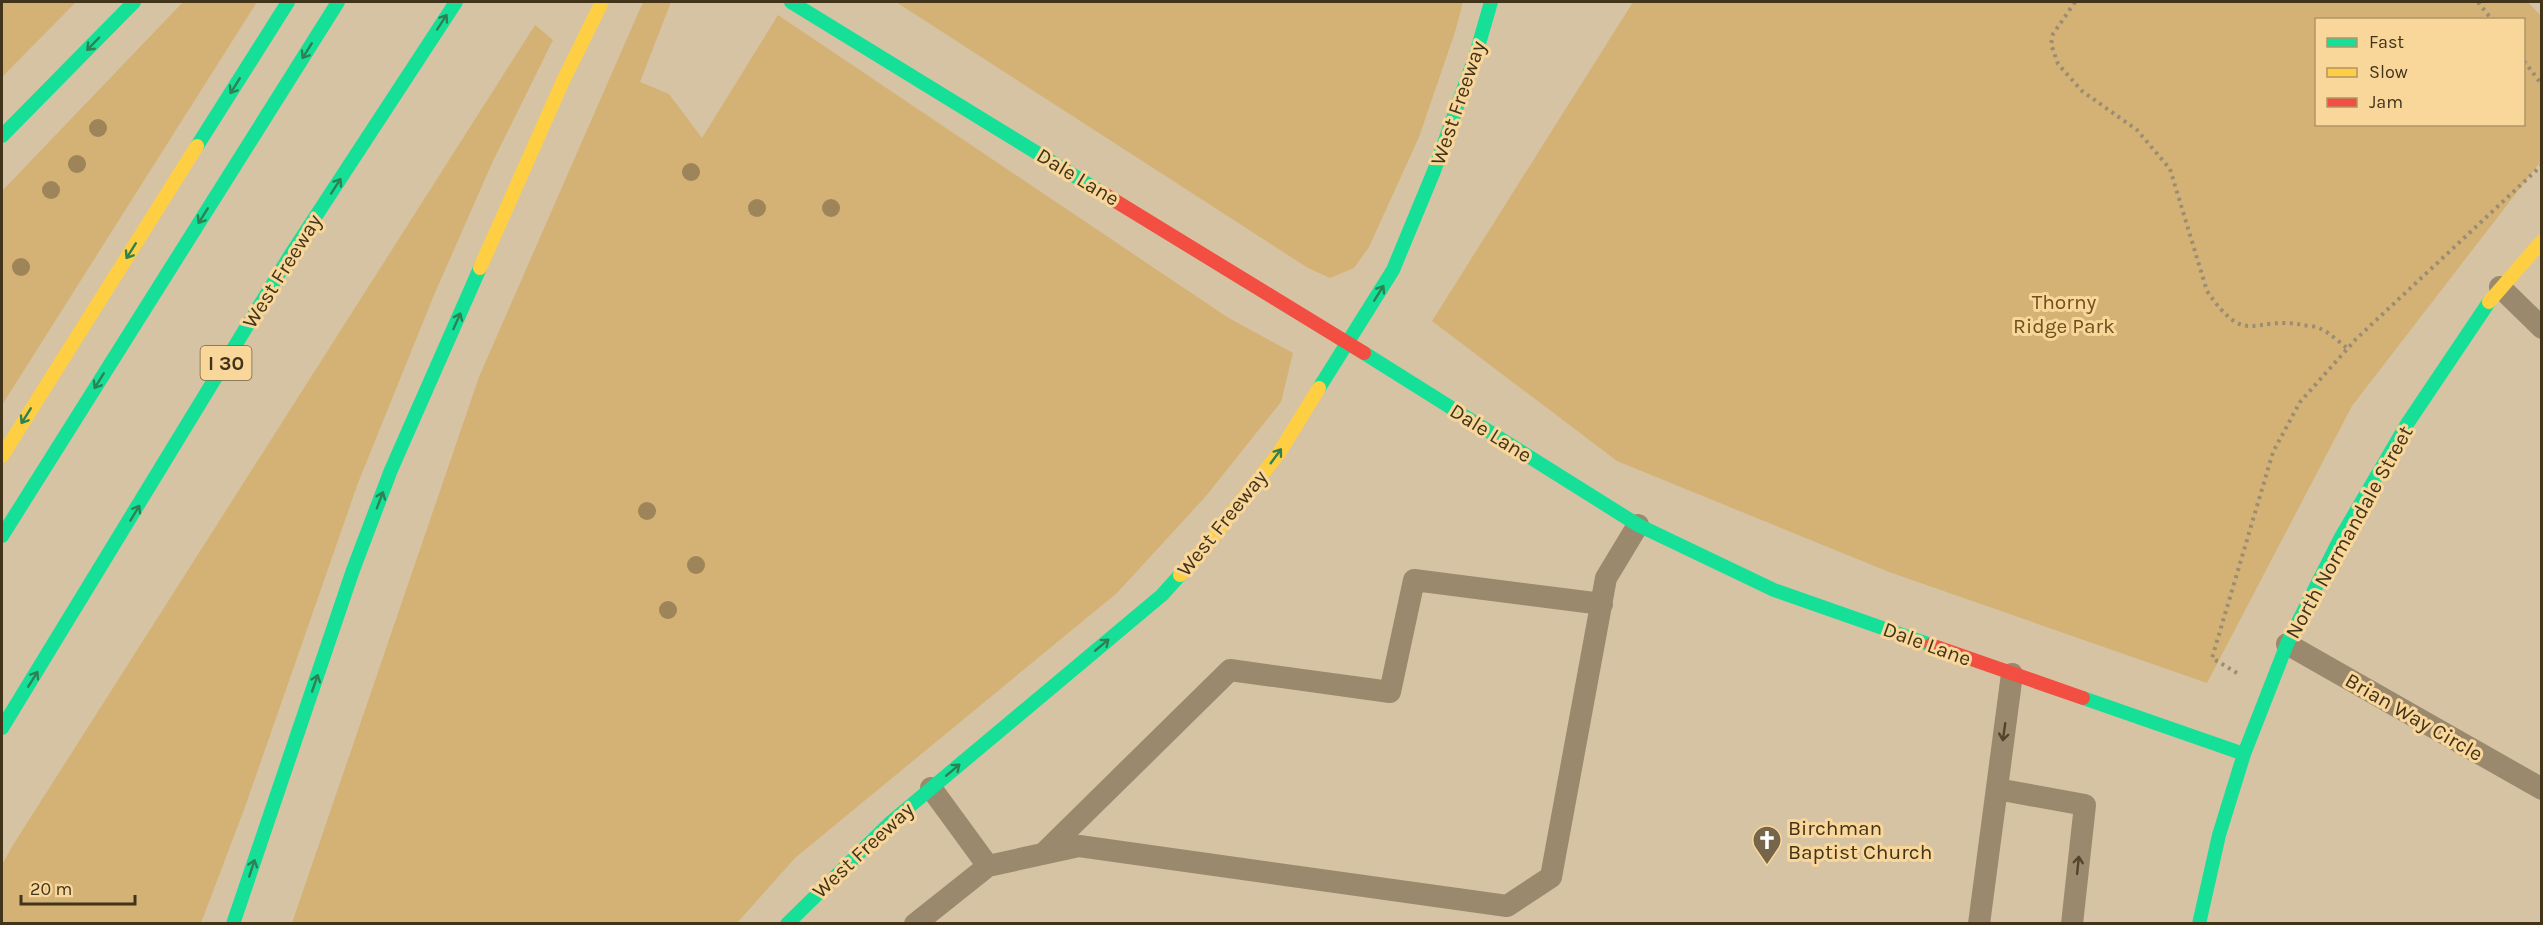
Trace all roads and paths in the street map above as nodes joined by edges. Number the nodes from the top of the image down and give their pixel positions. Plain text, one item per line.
1 (134, 2) edge
2 (288, 2) edge
3 (338, 2) edge
4 (456, 2) edge
5 (602, 2) edge
6 (791, 2) edge
7 (1491, 2) edge
8 (2075, 2) edge
9 (2478, 2) edge
10 (2490, 18) edge
11 (2525, 65) edge
12 (2541, 85) edge
13 (2, 136) edge
14 (2541, 165) edge
15 (2541, 241) edge
16 (2500, 287) junction
17 (2541, 328) edge
18 (1348, 343) junction
19 (2347, 348) junction
20 (2, 456) edge
21 (1638, 525) junction
22 (2, 537) edge
23 (1602, 604) junction
24 (2288, 644) junction
25 (2012, 674) junction
26 (2268, 693) junction
27 (2, 728) edge
28 (2244, 754) junction
29 (931, 788) junction
30 (1997, 789) junction
31 (2541, 789) edge
32 (1043, 854) junction
33 (988, 866) junction
34 (233, 924) edge
35 (787, 924) edge
36 (915, 924) edge
37 (1979, 924) edge
38 (2072, 924) edge
39 (2199, 924) edge

1 -> 13 main road
2 -> 20 main road
3 -> 22 main road
27 -> 4 main road, West Freeway / I 30
34 -> 5 main road
6 - 18 main road, Dale Lane
18 -> 7 main road, West Freeway
8 - 19 path
9 - 10 path
11 - 12 path
14 - 19 path
15 - 16 main road, North Normandale Street
16 - 17 lane
16 - 24 main road, North Normandale Street
18 - 21 main road, Dale Lane
29 -> 18 main road, West Freeway
19 - 26 path
21 - 23 lane
21 - 25 main road, Dale Lane
23 - 32 lane
23 - 32 lane
24 - 26 main road, North Normandale Street
24 - 31 lane, Brian Way Circle
25 - 28 main road, Dale Lane
25 -> 30 lane
26 - 28 main road, North Normandale Street
28 - 39 main road, North Normandale Street
29 - 33 lane
29 - 35 main road, West Freeway
30 - 37 lane
38 -> 30 lane
32 - 33 lane
33 - 36 lane

